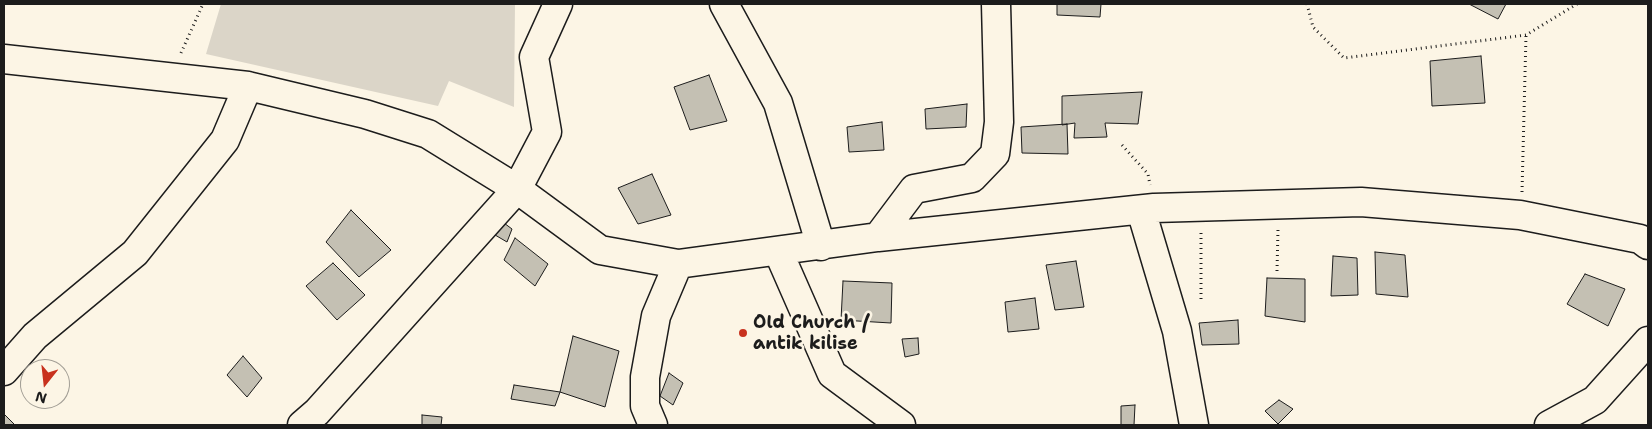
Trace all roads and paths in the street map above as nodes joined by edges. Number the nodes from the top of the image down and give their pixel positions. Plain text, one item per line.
1 (204, 4) edge
2 (558, 4) edge
3 (724, 4) edge
4 (996, 4) edge
5 (1307, 4) edge
6 (1577, 4) edge
7 (1526, 35) junction
8 (4, 59) edge
9 (170, 77) junction
10 (248, 86) junction
11 (1122, 145) dead end
12 (517, 189) junction
13 (1278, 204) junction
14 (1202, 206) junction
15 (1148, 209) junction
16 (1520, 215) junction
17 (878, 237) junction
18 (1648, 245) edge
19 (821, 246) junction
20 (778, 251) junction
21 (678, 264) junction
22 (1277, 271) dead end
23 (1201, 298) dead end
24 (1648, 341) edge
25 (4, 371) edge
26 (302, 425) edge
27 (653, 425) edge
28 (901, 425) edge
29 (1194, 425) edge
30 (1549, 425) edge

1 - 9 path
2 - 12 street
3 - 19 street
4 - 17 street
5 - 7 path
6 - 7 path
7 - 16 path
8 - 9 street
9 - 10 street
10 - 12 street
10 - 25 street
11 - 15 path
12 - 21 street
12 - 26 street
13 - 14 street
13 - 16 street
13 - 22 path
14 - 15 street
14 - 23 path
15 - 17 street
15 - 29 street
16 - 18 street
17 - 19 street
19 - 20 street
20 - 21 street
20 - 28 street
21 - 27 street
24 - 30 street

